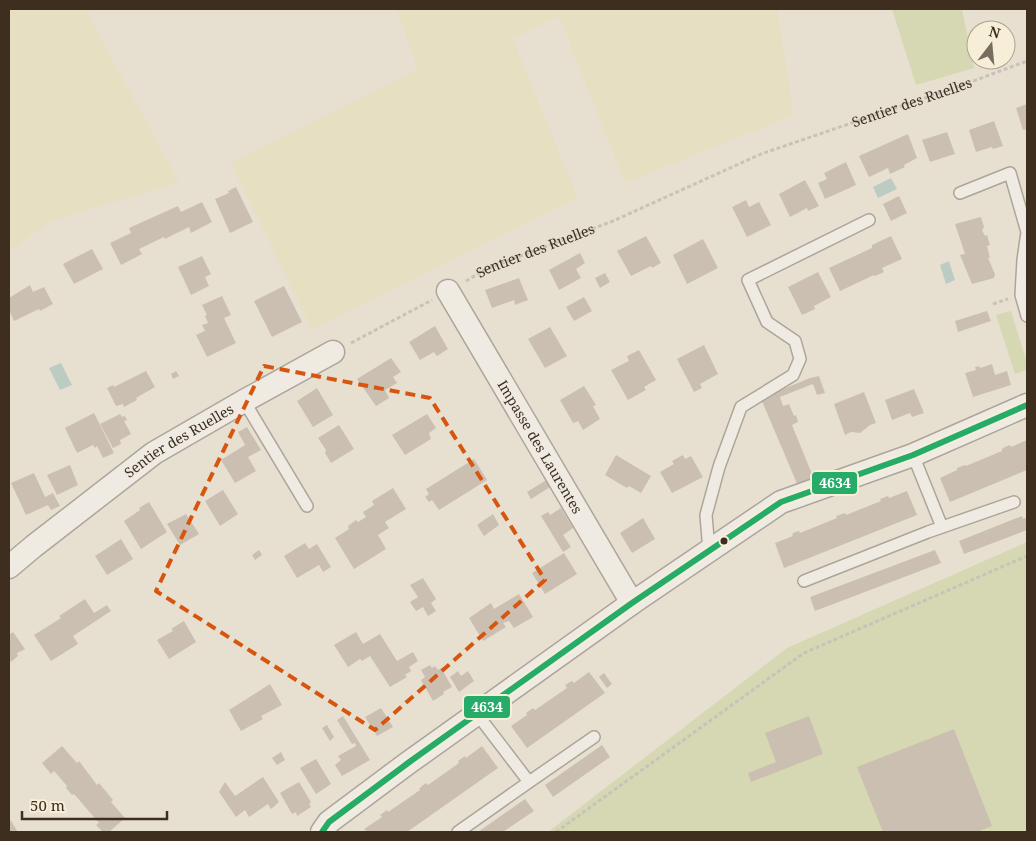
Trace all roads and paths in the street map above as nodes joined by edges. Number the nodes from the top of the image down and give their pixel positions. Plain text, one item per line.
1 (1027, 61) edge
2 (960, 193) dead end
3 (869, 220) dead end
4 (448, 291) junction
5 (1027, 316) edge
6 (333, 352) joint
7 (244, 401) junction
8 (1027, 404) edge
9 (913, 455) junction
10 (1014, 502) dead end
11 (307, 506) dead end
12 (942, 527) junction
13 (709, 551) junction
14 (1027, 556) edge
15 (9, 567) edge
16 (804, 581) dead end
17 (632, 603) junction
18 (477, 714) junction
19 (594, 737) dead end
20 (529, 782) junction
21 (322, 832) edge
22 (458, 832) edge
23 (556, 832) edge

1 - 4 path, Sentier des Ruelles
2 - 5 lane
3 - 13 lane
4 - 6 path, Sentier des Ruelles
4 - 17 street, Impasse des Laurentes
6 - 7 street, Sentier des Ruelles
7 - 11 lane
7 - 15 street, Sentier des Ruelles
8 - 9 street
9 - 12 lane
9 - 13 street
10 - 12 lane
12 - 16 lane
13 - 17 street
14 - 23 path
17 - 18 street
18 - 20 lane
18 - 21 street
19 - 20 lane
20 - 22 lane

